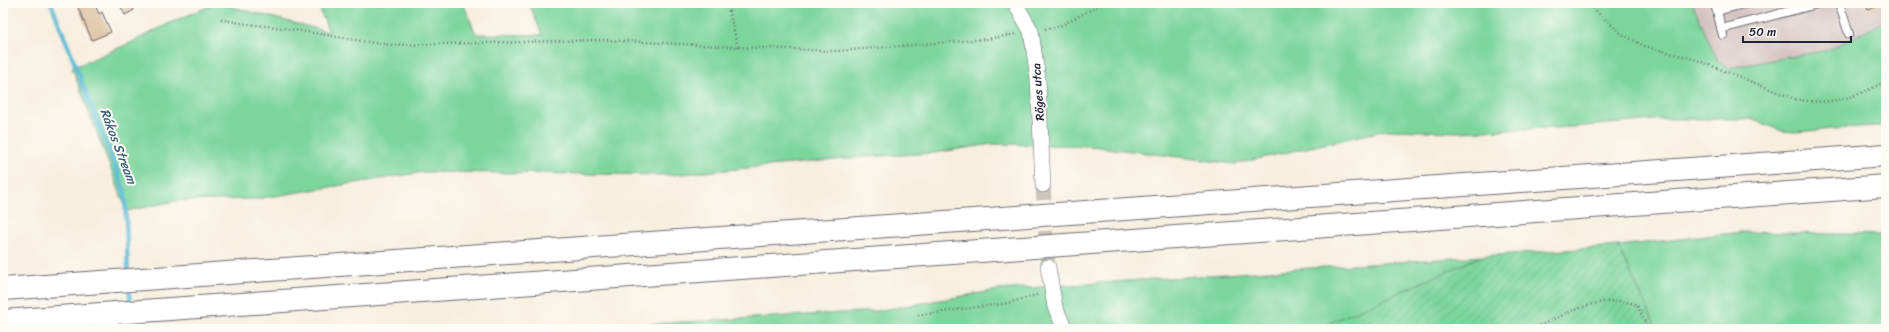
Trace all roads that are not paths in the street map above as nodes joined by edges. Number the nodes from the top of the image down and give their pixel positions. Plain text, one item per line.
1 (1015, 3) edge
2 (1714, 3) edge
3 (1747, 3) edge
4 (1821, 3) edge
5 (1839, 3) edge
6 (1717, 11) junction
7 (1849, 34) dead end
8 (1886, 155) edge
9 (1043, 185) tunnel mouth
10 (1886, 186) edge
11 (1048, 267) tunnel mouth
12 (3, 289) edge
13 (3, 321) edge
14 (1065, 329) edge

1 - 9 street, Röges utca
2 - 6 lane
3 - 6 lane
4 - 6 lane
5 - 7 lane
8 - 12 highway
10 - 13 highway
11 - 14 street

